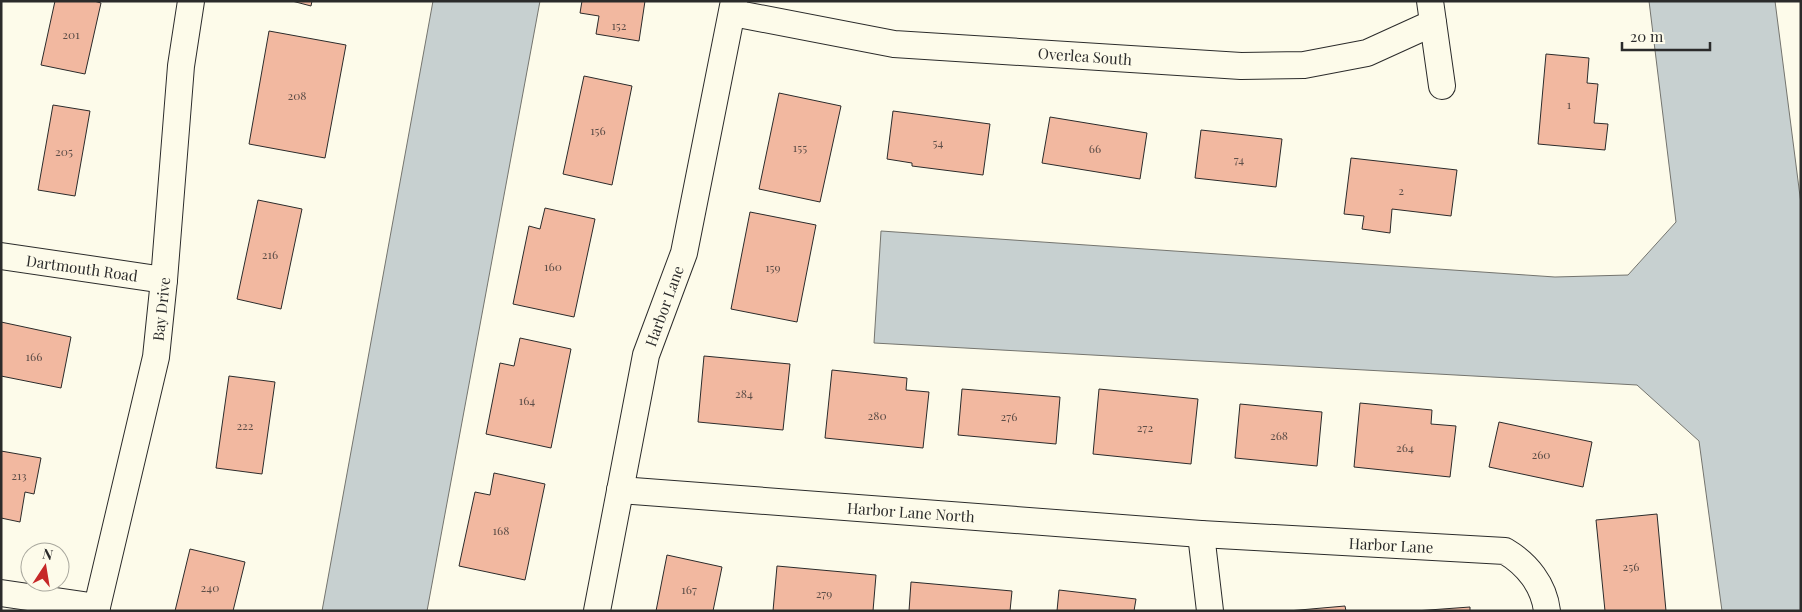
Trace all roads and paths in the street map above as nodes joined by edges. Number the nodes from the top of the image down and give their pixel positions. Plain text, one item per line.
1 (191, 1) edge
2 (733, 7) edge
3 (1431, 12) edge
4 (1442, 86) dead end
5 (1, 256) edge
6 (164, 280) junction
7 (620, 490) junction
8 (1201, 534) junction
9 (1, 593) edge
10 (97, 609) edge
11 (598, 611) edge
12 (1210, 611) edge
13 (1547, 611) edge

1 - 6 street, Bay Drive
2 - 3 street, Overlea South
2 - 7 street, Harbor Lane
3 - 4 street
5 - 6 street, Dartmouth Road
6 - 10 street, Bay Drive
7 - 8 street, Harbor Lane North
7 - 11 street, Harbor Lane
8 - 12 street
8 - 13 street, Harbor Lane
9 - 10 street

